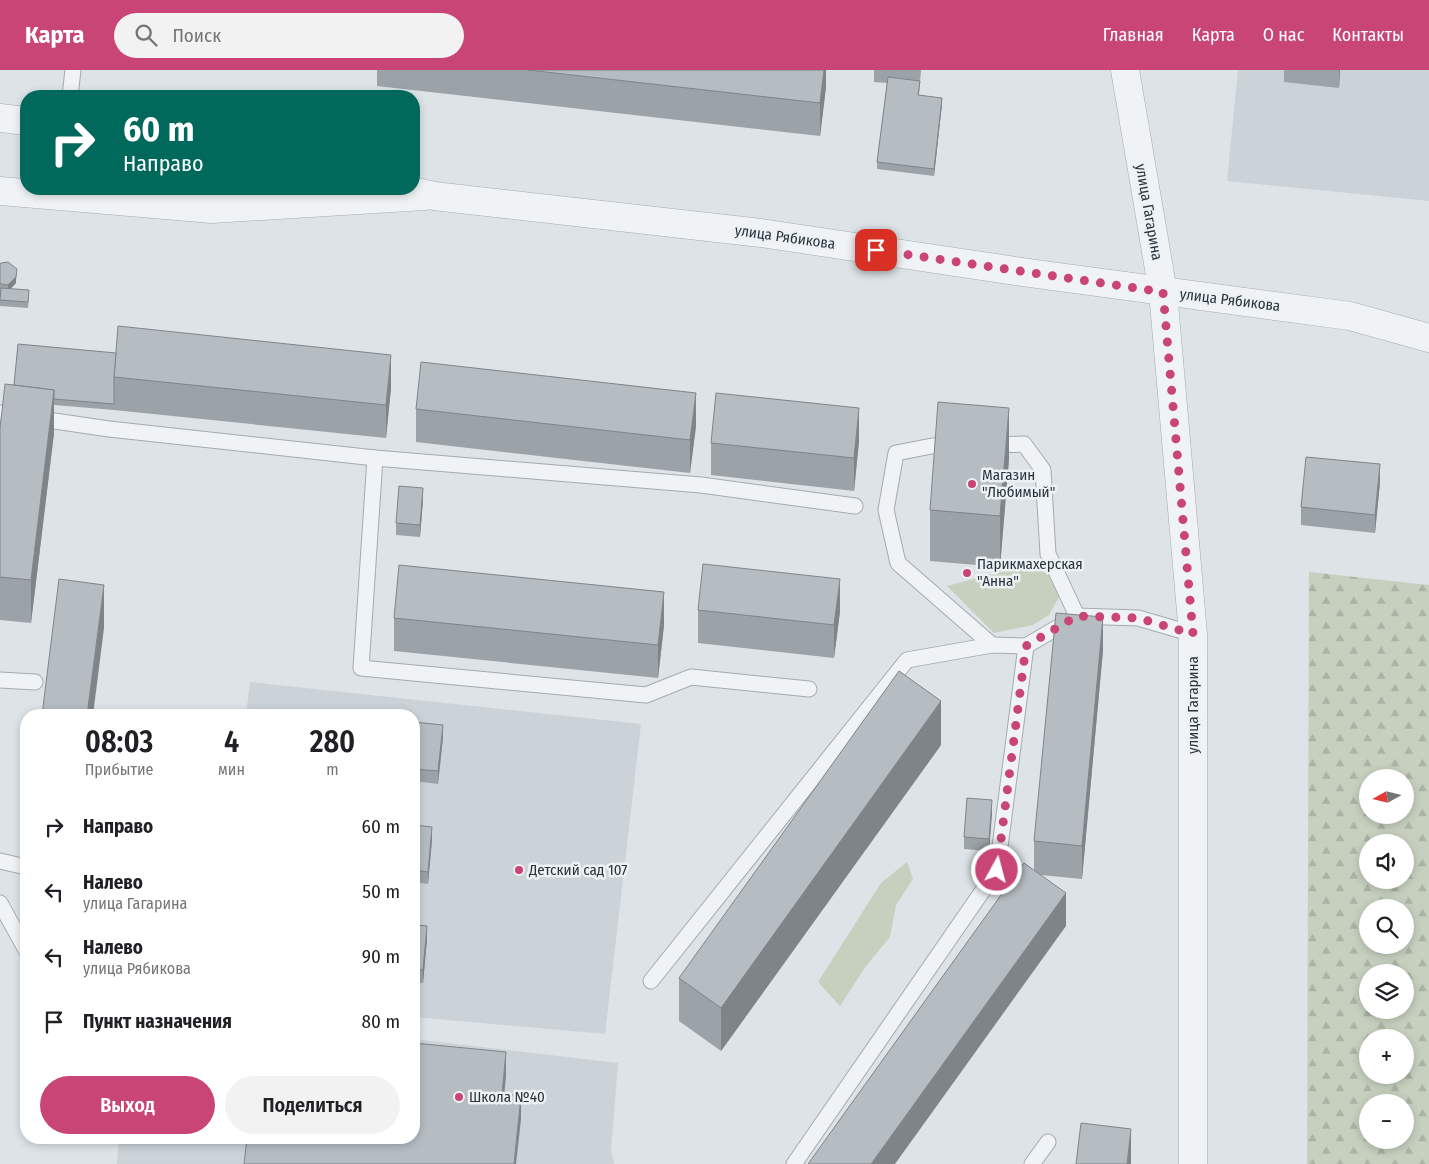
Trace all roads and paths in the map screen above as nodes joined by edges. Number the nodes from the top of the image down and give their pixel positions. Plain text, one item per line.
1 (73, 70) edge
2 (1125, 70) edge
3 (71, 90) edge
4 (0, 118) edge
5 (20, 120) edge
6 (0, 191) edge
7 (20, 192) edge
8 (420, 193) edge
9 (122, 195) edge
10 (434, 196) junction
11 (183, 197) edge
12 (1163, 292) junction
13 (1429, 338) edge
14 (0, 413) edge
15 (375, 458) junction
16 (854, 506) dead end
17 (1077, 616) junction
18 (1193, 634) junction
19 (992, 645) junction
20 (1026, 646) junction
21 (0, 680) edge
22 (35, 682) dead end
23 (809, 689) dead end
24 (0, 861) edge
25 (20, 866) edge
26 (0, 903) edge
27 (20, 939) edge
28 (651, 981) dead end
29 (1048, 1142) dead end
30 (794, 1164) edge
31 (1032, 1164) edge
32 (1194, 1164) edge

1 - 3 lane
2 - 12 street, улица Гагарина
4 - 5 street
6 - 7 street, улица Рябикова
8 - 10 street, улица Рябикова
9 - 11 street, улица Рябикова
10 - 11 street, улица Рябикова
10 - 12 street, улица Рябикова
12 - 13 street, улица Рябикова
12 - 18 street, улица Гагарина
14 - 15 lane
15 - 16 lane
15 - 23 lane
17 - 18 lane
17 - 19 lane
17 - 20 lane
18 - 32 street, улица Гагарина
19 - 20 lane
19 - 28 lane
20 - 30 lane
21 - 22 lane
24 - 25 lane
26 - 27 lane
29 - 31 lane

